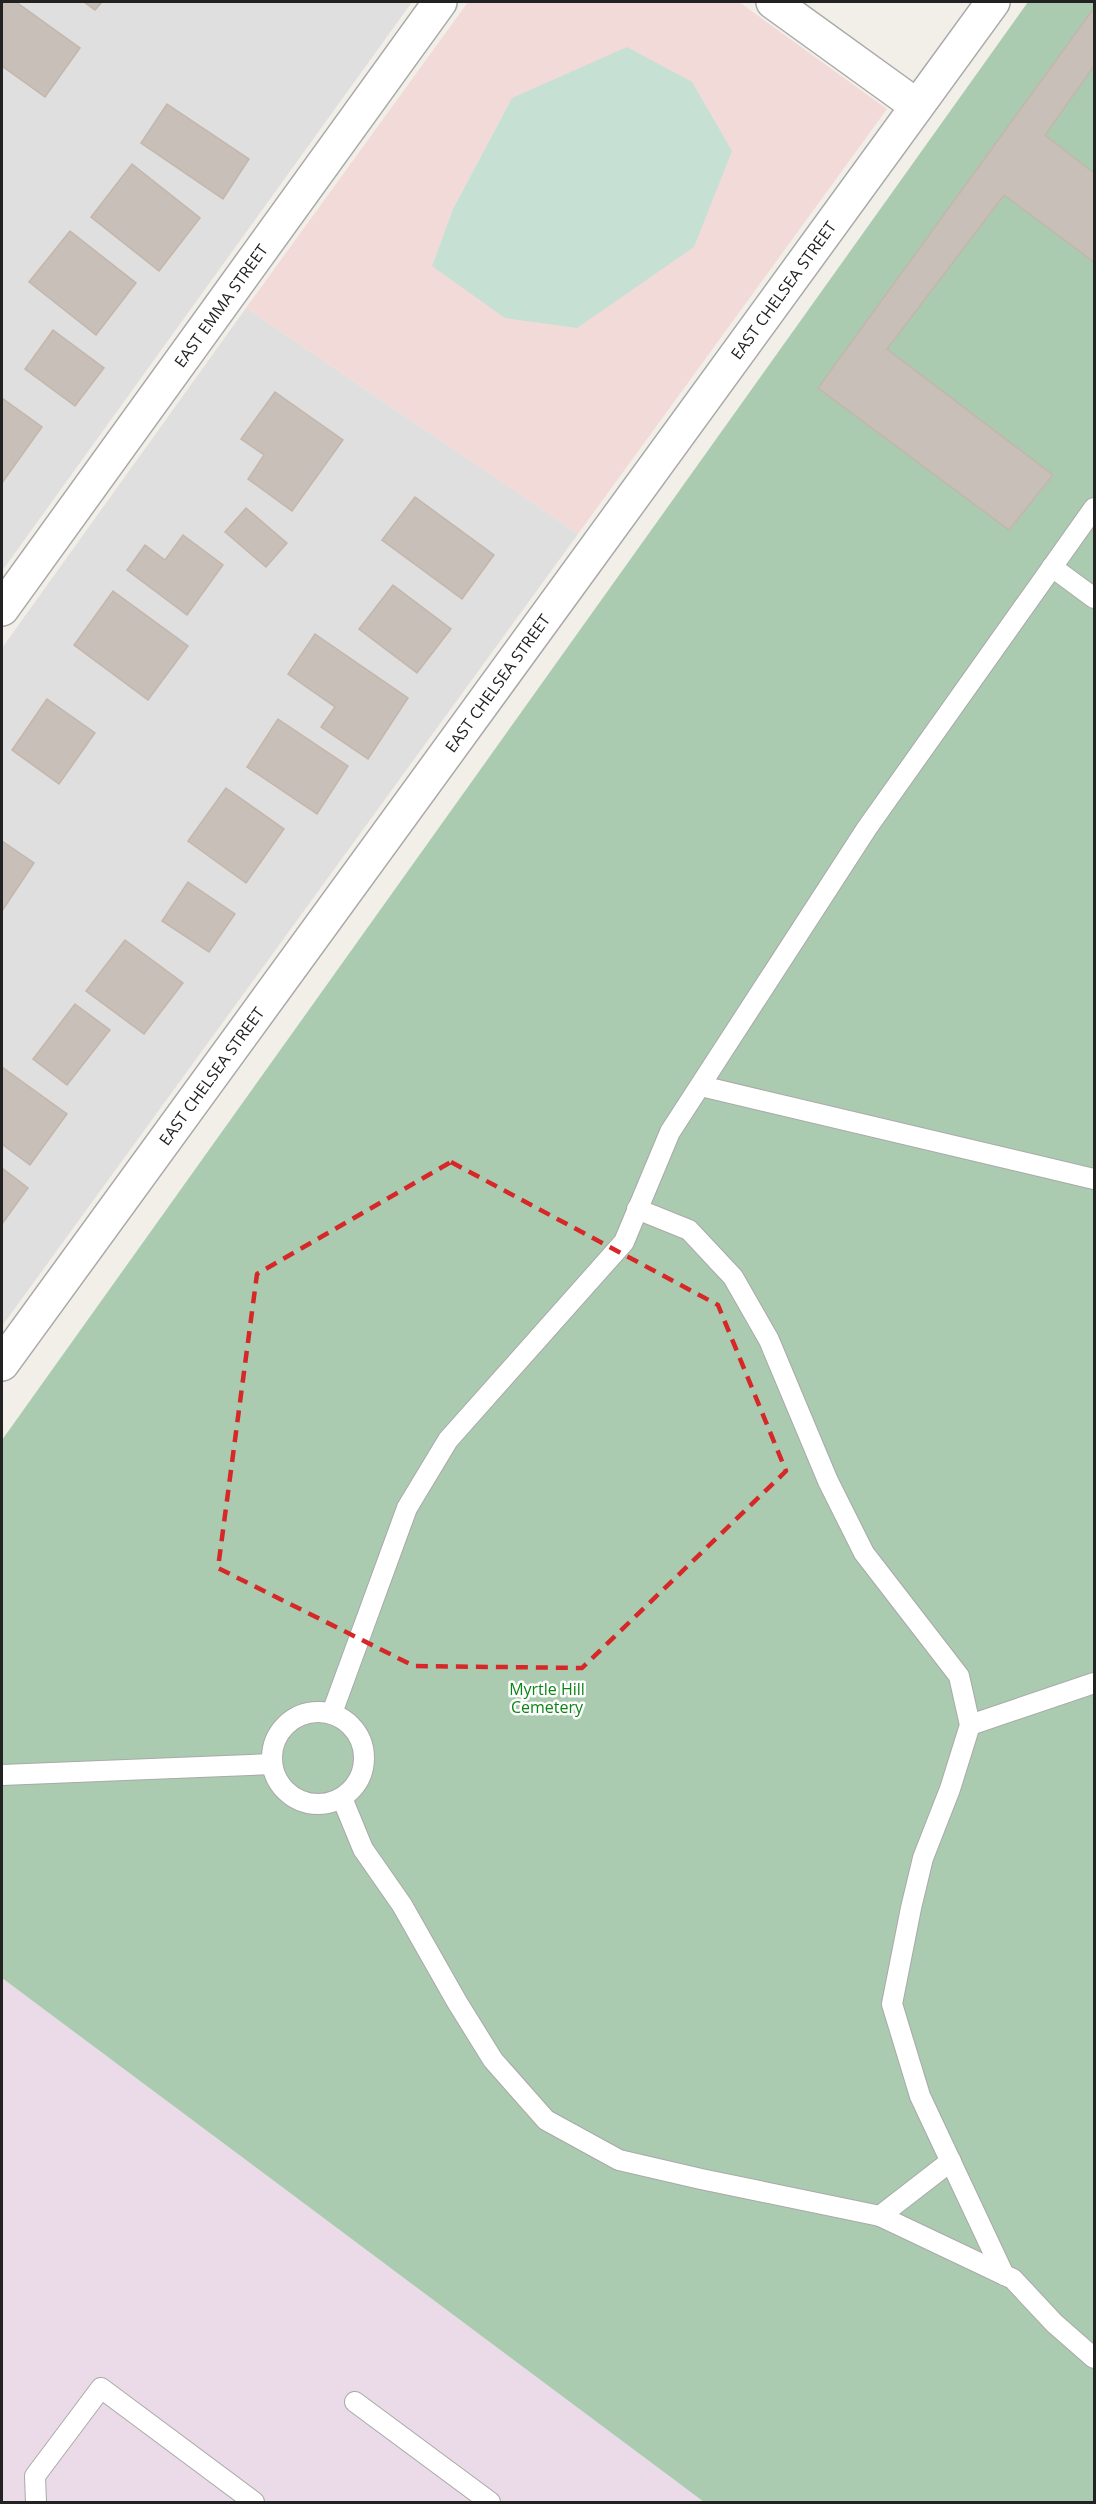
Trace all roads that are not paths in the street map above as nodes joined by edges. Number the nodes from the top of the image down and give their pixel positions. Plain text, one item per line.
1 (440, 2) edge
2 (773, 2) edge
3 (993, 2) edge
4 (917, 106) junction
5 (1095, 508) edge
6 (1052, 567) junction
7 (1095, 598) edge
8 (2, 609) edge
9 (701, 1086) junction
10 (1095, 1179) edge
11 (637, 1209) junction
12 (2, 1365) edge
13 (1095, 1683) edge
14 (332, 1713) junction
15 (970, 1725) junction
16 (272, 1764) junction
17 (2, 1775) edge
18 (342, 1798) junction
19 (951, 2161) junction
20 (880, 2216) junction
21 (1004, 2275) junction
22 (1095, 2358) edge
23 (355, 2402) dead end
24 (36, 2502) edge
25 (254, 2502) edge
26 (490, 2502) edge

1 - 8 street, EAST EMMA STREET
2 - 4 street
3 - 4 street, EAST CHELSEA STREET
4 - 12 street, EAST CHELSEA STREET
5 - 6 lane
6 - 7 lane
6 - 9 lane
9 - 10 lane
9 - 11 lane
11 - 14 lane
11 - 15 lane
13 - 15 lane
14 - 16 lane
14 - 18 lane
15 - 19 lane
16 - 17 lane
16 - 18 lane
18 - 20 lane
19 - 20 lane
19 - 21 lane
20 - 21 lane
21 - 22 lane
23 - 26 lane
24 - 25 lane

